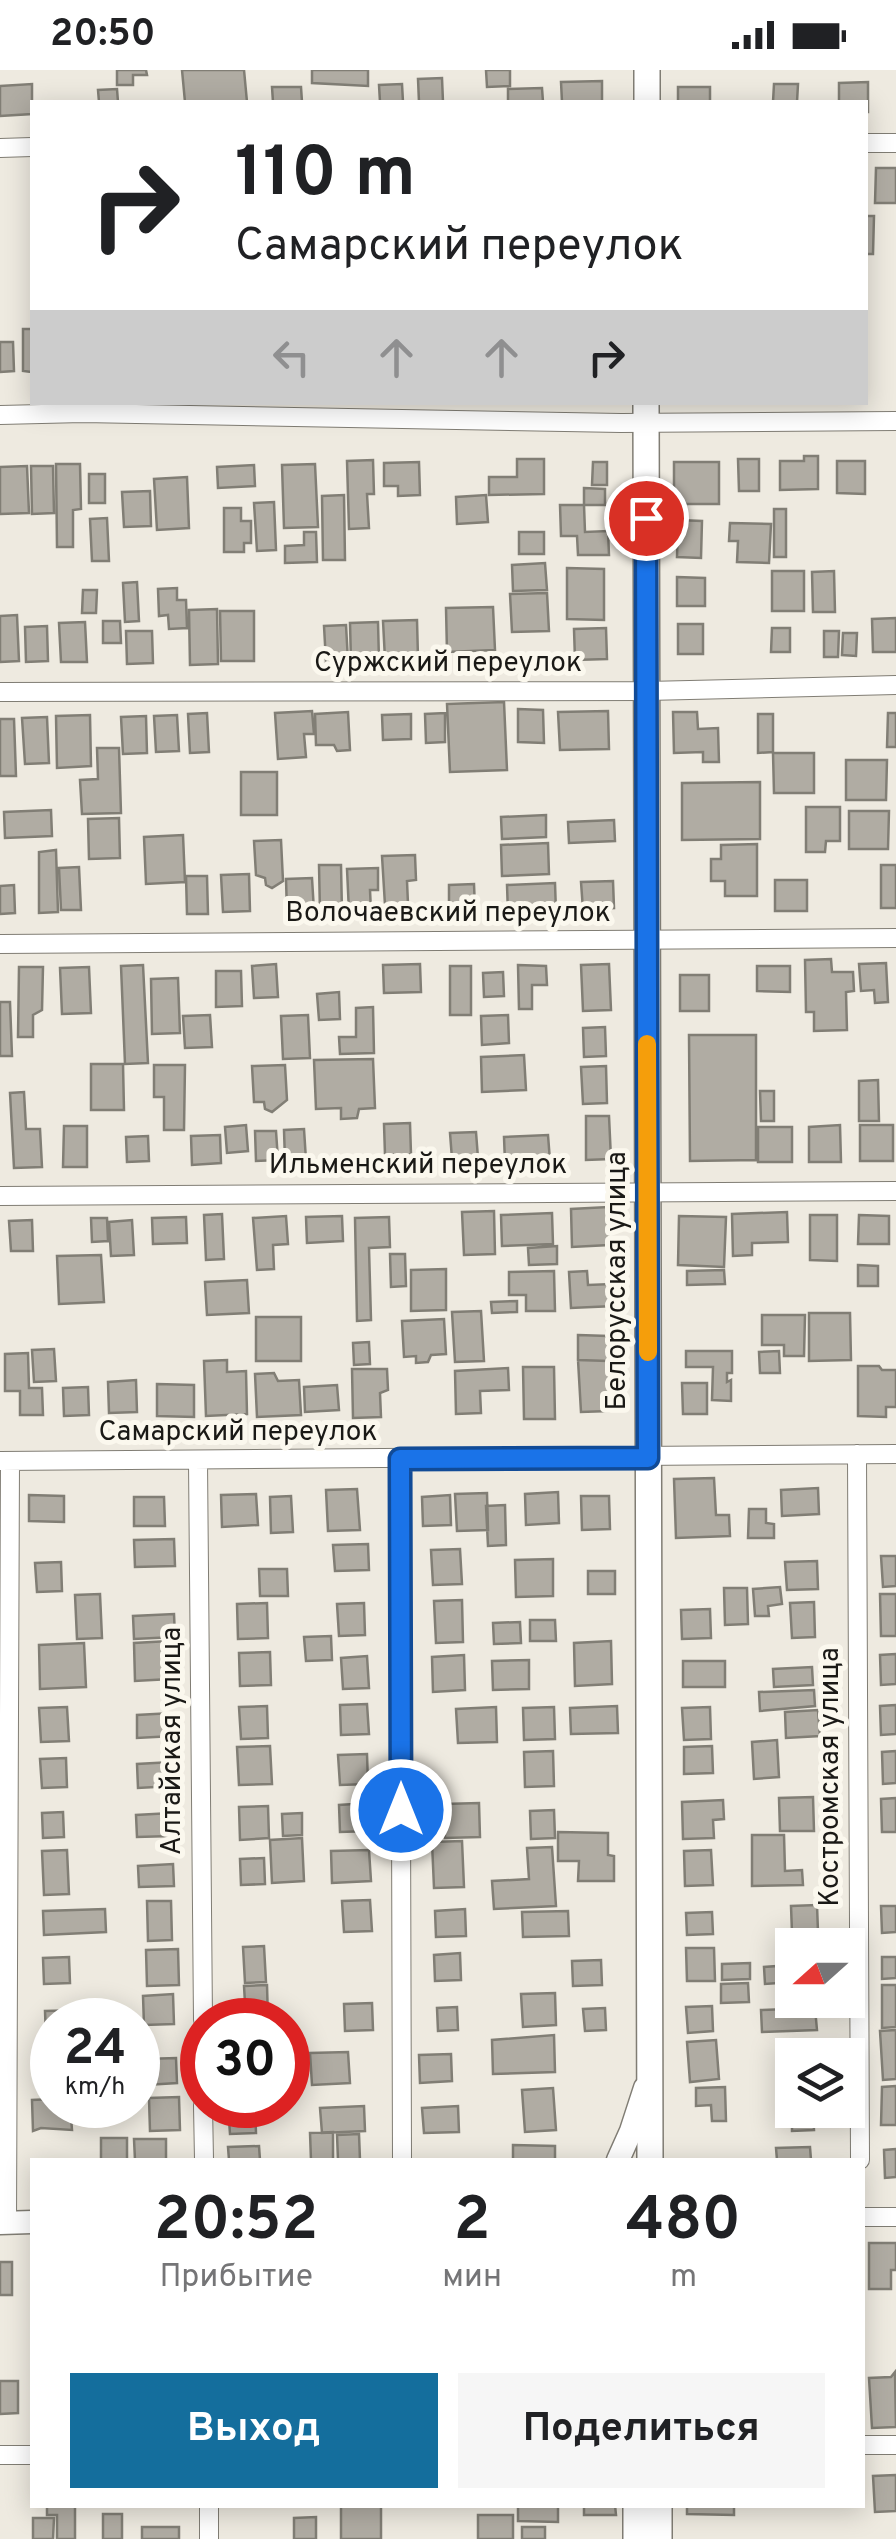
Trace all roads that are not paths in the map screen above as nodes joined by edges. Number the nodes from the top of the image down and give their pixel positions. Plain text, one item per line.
1 (646, 70) edge
2 (646, 100) edge
3 (868, 143) edge
4 (896, 143) edge
5 (0, 148) edge
6 (30, 148) edge
7 (646, 412) edge
8 (0, 415) edge
9 (896, 421) edge
10 (896, 685) edge
11 (647, 691) junction
12 (0, 692) edge
13 (896, 938) edge
14 (647, 940) junction
15 (0, 944) edge
16 (896, 1191) edge
17 (648, 1192) junction
18 (0, 1196) edge
19 (858, 1454) junction
20 (896, 1454) edge
21 (648, 1458) junction
22 (400, 1459) junction
23 (5, 1461) edge
24 (198, 1461) junction
25 (202, 1998) edge
26 (650, 2070) junction
27 (203, 2128) edge
28 (204, 2158) edge
29 (402, 2158) edge
30 (619, 2158) edge
31 (650, 2158) edge
32 (860, 2158) edge
33 (865, 2217) edge
34 (896, 2217) edge
35 (3, 2222) edge
36 (30, 2222) edge
37 (865, 2445) edge
38 (896, 2445) edge
39 (0, 2455) edge
40 (30, 2455) edge
41 (209, 2508) edge
42 (636, 2508) edge
43 (659, 2508) edge
44 (209, 2539) edge
45 (636, 2539) edge
46 (659, 2539) edge

1 - 2 main road
3 - 4 street
5 - 6 street
7 - 8 street
7 - 9 street
7 - 11 main road, Белорусская улица
10 - 11 street, Суржский переулок
11 - 12 street, Суржский переулок
11 - 14 main road, Белорусская улица
13 - 14 street, Волочаевский переулок
14 - 15 street, Волочаевский переулок
14 - 17 main road, Белорусская улица
16 - 17 street, Ильменский переулок
17 - 18 street, Ильменский переулок
17 - 21 main road, Белорусская улица
19 - 20 street, Самарский переулок
19 - 21 street, Самарский переулок
19 - 32 street, Костромская улица
21 - 22 street, Самарский переулок
21 - 26 main road, Белорусская улица
22 - 24 street, Самарский переулок
22 - 29 street
23 - 24 street, Самарский переулок
23 - 35 street
24 - 25 street, Алтайская улица
26 - 30 street
26 - 31 main road, Белорусская улица
27 - 28 street
33 - 34 street
35 - 36 street
37 - 38 street
39 - 40 street
41 - 44 street
42 - 45 main road
43 - 46 main road

